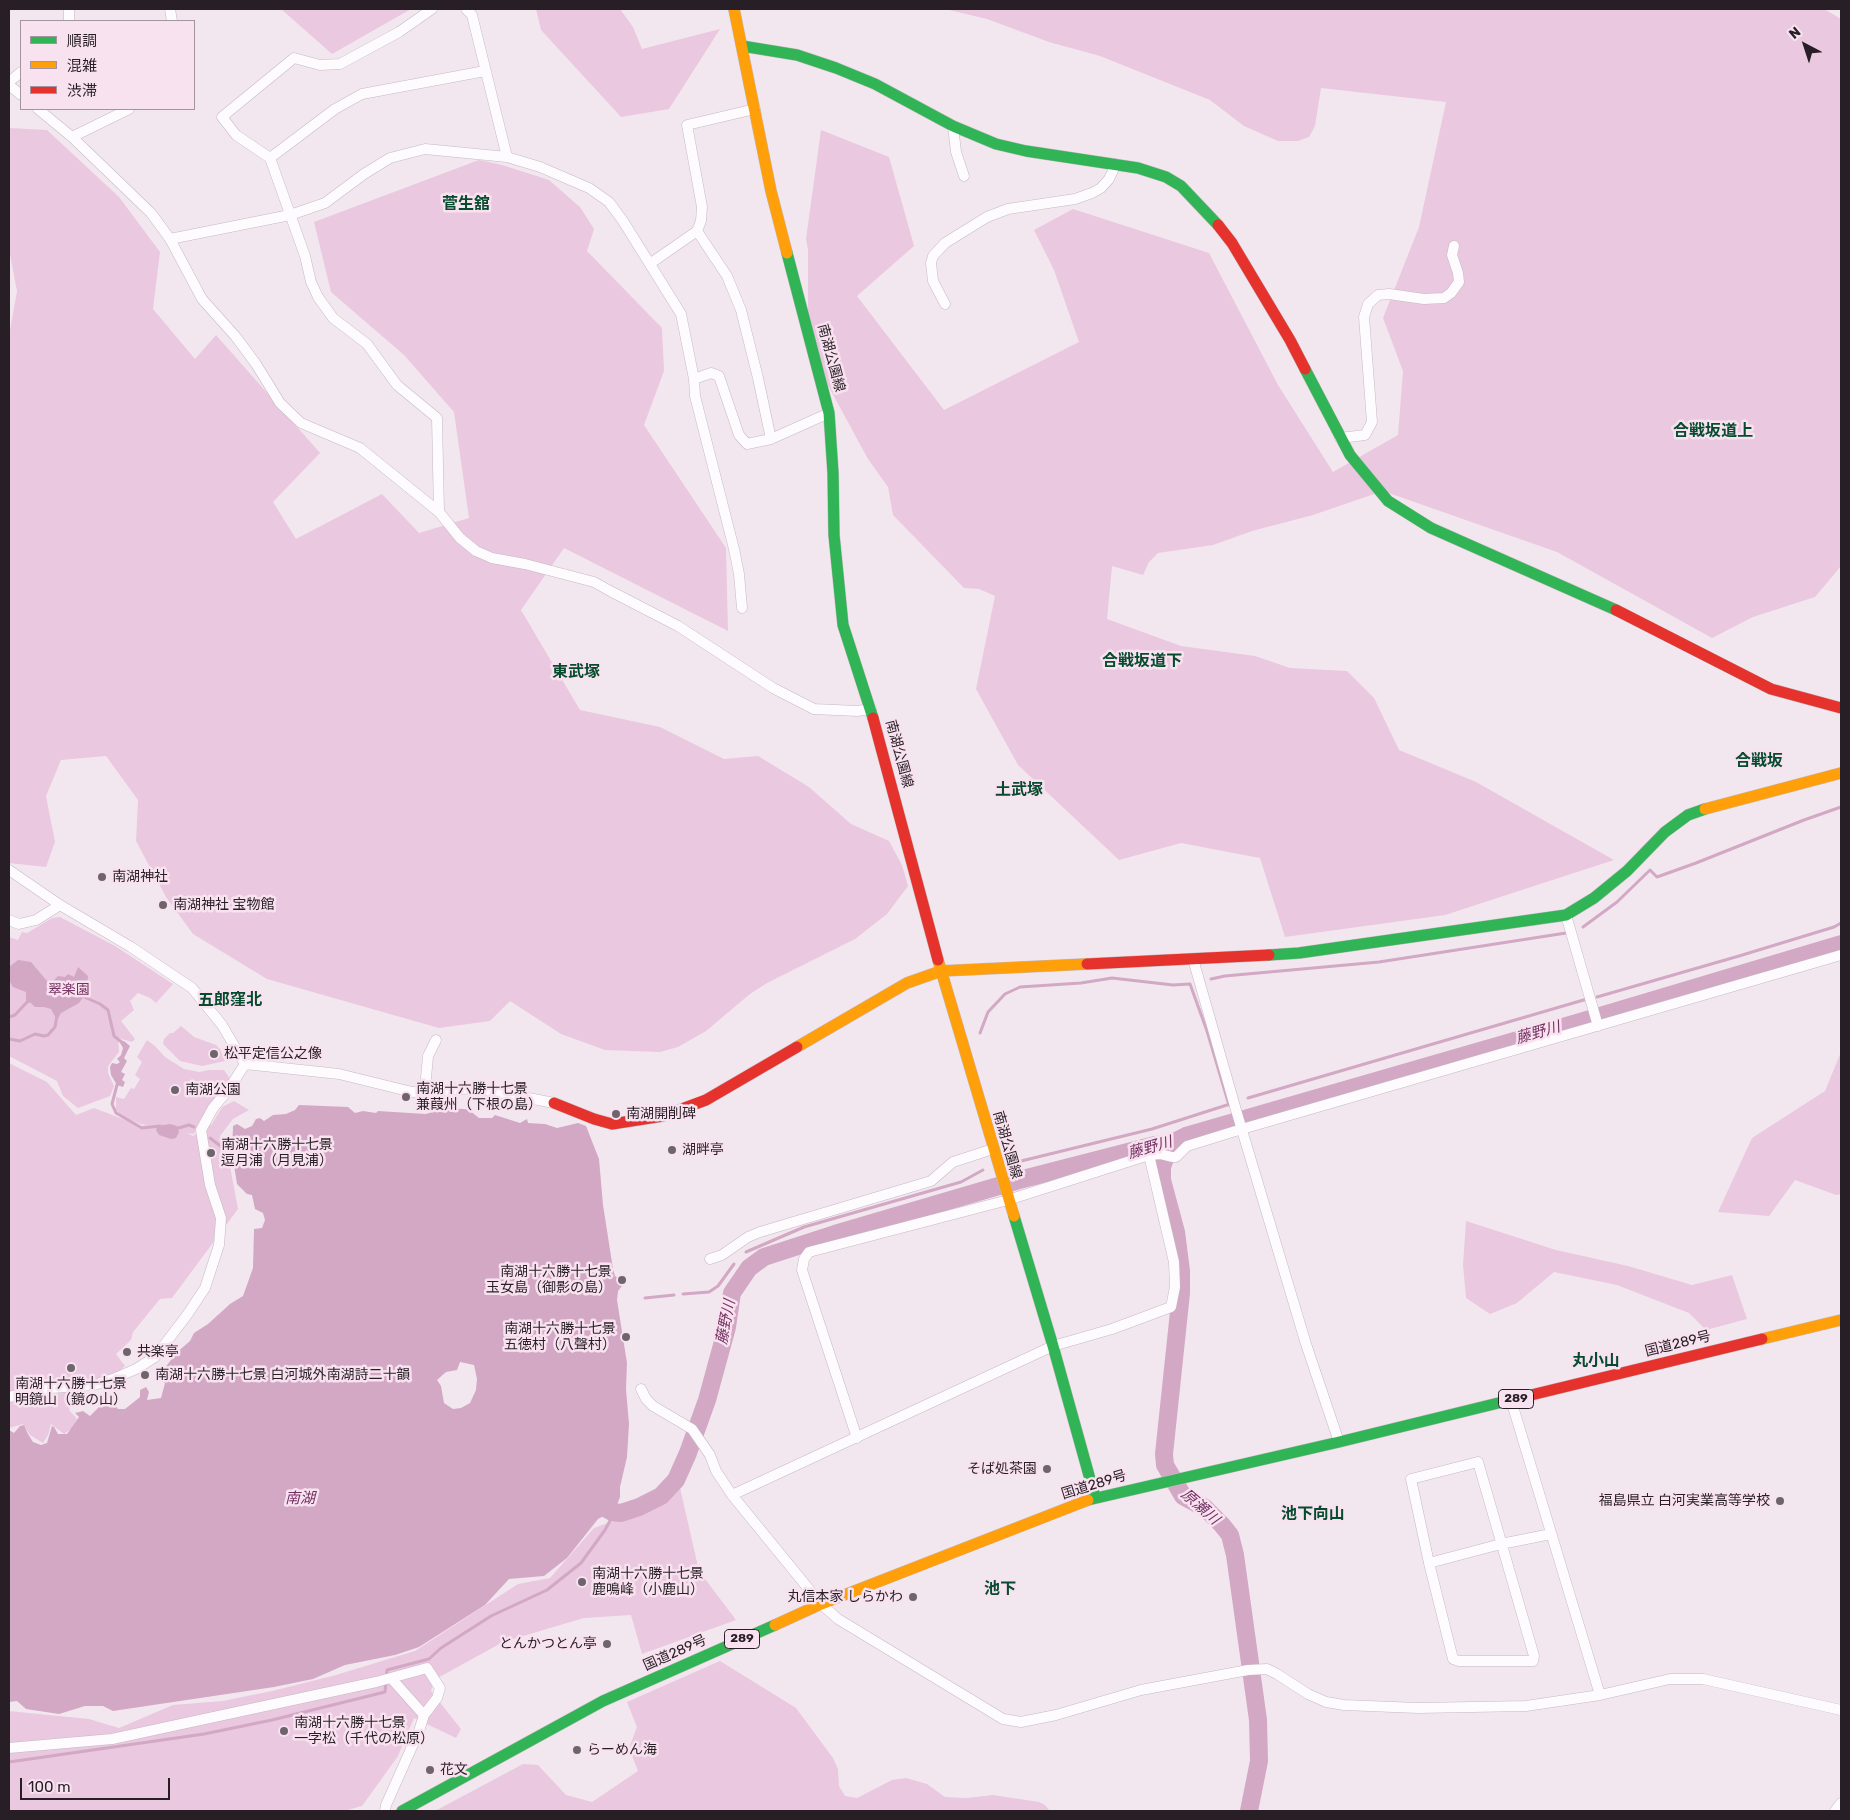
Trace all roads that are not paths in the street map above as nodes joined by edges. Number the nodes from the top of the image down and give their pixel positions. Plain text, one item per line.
1 (432, 9) edge
2 (466, 9) edge
3 (734, 9) edge
4 (742, 46) junction
5 (485, 71) junction
6 (20, 73) edge
7 (9, 84) edge
8 (20, 94) edge
9 (755, 109) junction
10 (39, 110) edge
11 (127, 110) edge
12 (953, 126) junction
13 (72, 137) junction
14 (507, 157) junction
15 (270, 158) junction
16 (1116, 164) junction
17 (964, 176) dead end
18 (290, 214) junction
19 (697, 231) junction
20 (170, 238) junction
21 (1454, 246) dead end
22 (651, 263) junction
23 (945, 304) dead end
24 (694, 379) junction
25 (829, 413) junction
26 (1340, 438) junction
27 (771, 440) junction
28 (438, 512) junction
29 (742, 608) dead end
30 (1841, 708) edge
31 (871, 710) junction
32 (1841, 773) edge
33 (9, 870) edge
34 (60, 905) junction
35 (1566, 915) junction
36 (9, 920) edge
37 (1841, 955) edge
38 (1193, 959) junction
39 (941, 972) junction
40 (1598, 1026) junction
41 (436, 1040) dead end
42 (245, 1064) junction
43 (426, 1078) dead end
44 (554, 1103) joint
45 (1242, 1128) junction
46 (993, 1149) junction
47 (1149, 1155) junction
48 (1008, 1200) junction
49 (710, 1259) dead end
50 (1841, 1320) edge
51 (1053, 1346) junction
52 (641, 1389) dead end
53 (9, 1397) edge
54 (1511, 1400) junction
55 (857, 1438) junction
56 (1339, 1442) junction
57 (732, 1495) junction
58 (1096, 1497) junction
59 (1551, 1534) junction
60 (1501, 1544) junction
61 (1429, 1563) junction
62 (821, 1604) junction
63 (391, 1678) junction
64 (1600, 1695) junction
65 (1841, 1710) edge
66 (424, 1715) junction
67 (9, 1748) edge
68 (1841, 1803) edge
69 (385, 1811) edge
70 (402, 1811) edge
71 (1835, 1811) edge

1 - 15 street
2 - 5 street
3 - 4 main road, 南湖公園線
4 - 9 main road, 南湖公園線
4 - 12 main road
5 - 14 street
5 - 15 street
6 - 7 street
7 - 8 street
9 - 19 street
9 - 25 main road, 南湖公園線
10 - 13 street
11 - 13 street
12 - 16 main road
12 - 17 street
13 - 20 street
14 - 18 street
14 - 22 street
15 - 18 street
16 - 23 street
16 - 26 main road
18 - 20 street
18 - 28 street
19 - 22 street
19 - 27 street
20 - 28 street
21 - 26 street
22 - 24 street
24 - 27 street
24 - 29 street
25 - 27 street
25 - 31 main road, 南湖公園線
26 - 30 main road
28 - 31 street
31 - 39 main road, 南湖公園線
32 - 35 main road
33 - 34 street
34 - 36 street
34 - 42 street
35 - 38 main road
35 - 40 street
37 - 40 street
38 - 39 main road
38 - 45 street
39 - 44 main road
39 - 46 main road, 南湖公園線
40 - 45 street
41 - 43 street
42 - 44 street
42 - 53 street
45 - 47 street
45 - 56 street
46 - 48 main road, 南湖公園線
46 - 49 street
47 - 48 street
47 - 51 street
48 - 51 main road, 南湖公園線
48 - 55 street
50 - 54 main road, 国道289号 / 289
51 - 55 street
51 - 58 main road, 南湖公園線
52 - 57 street
54 - 56 main road, 国道289号 / 289
54 - 59 street
55 - 57 street
56 - 58 main road, 国道289号 / 289
57 - 62 street
58 - 62 main road, 国道289号 / 289
59 - 60 street
59 - 64 street
60 - 61 street
60 - 61 street
60 - 61 street
62 - 64 street
62 - 70 main road, 国道289号 / 289
63 - 66 street
63 - 66 street
63 - 67 street
64 - 65 street
66 - 69 street
68 - 71 street

